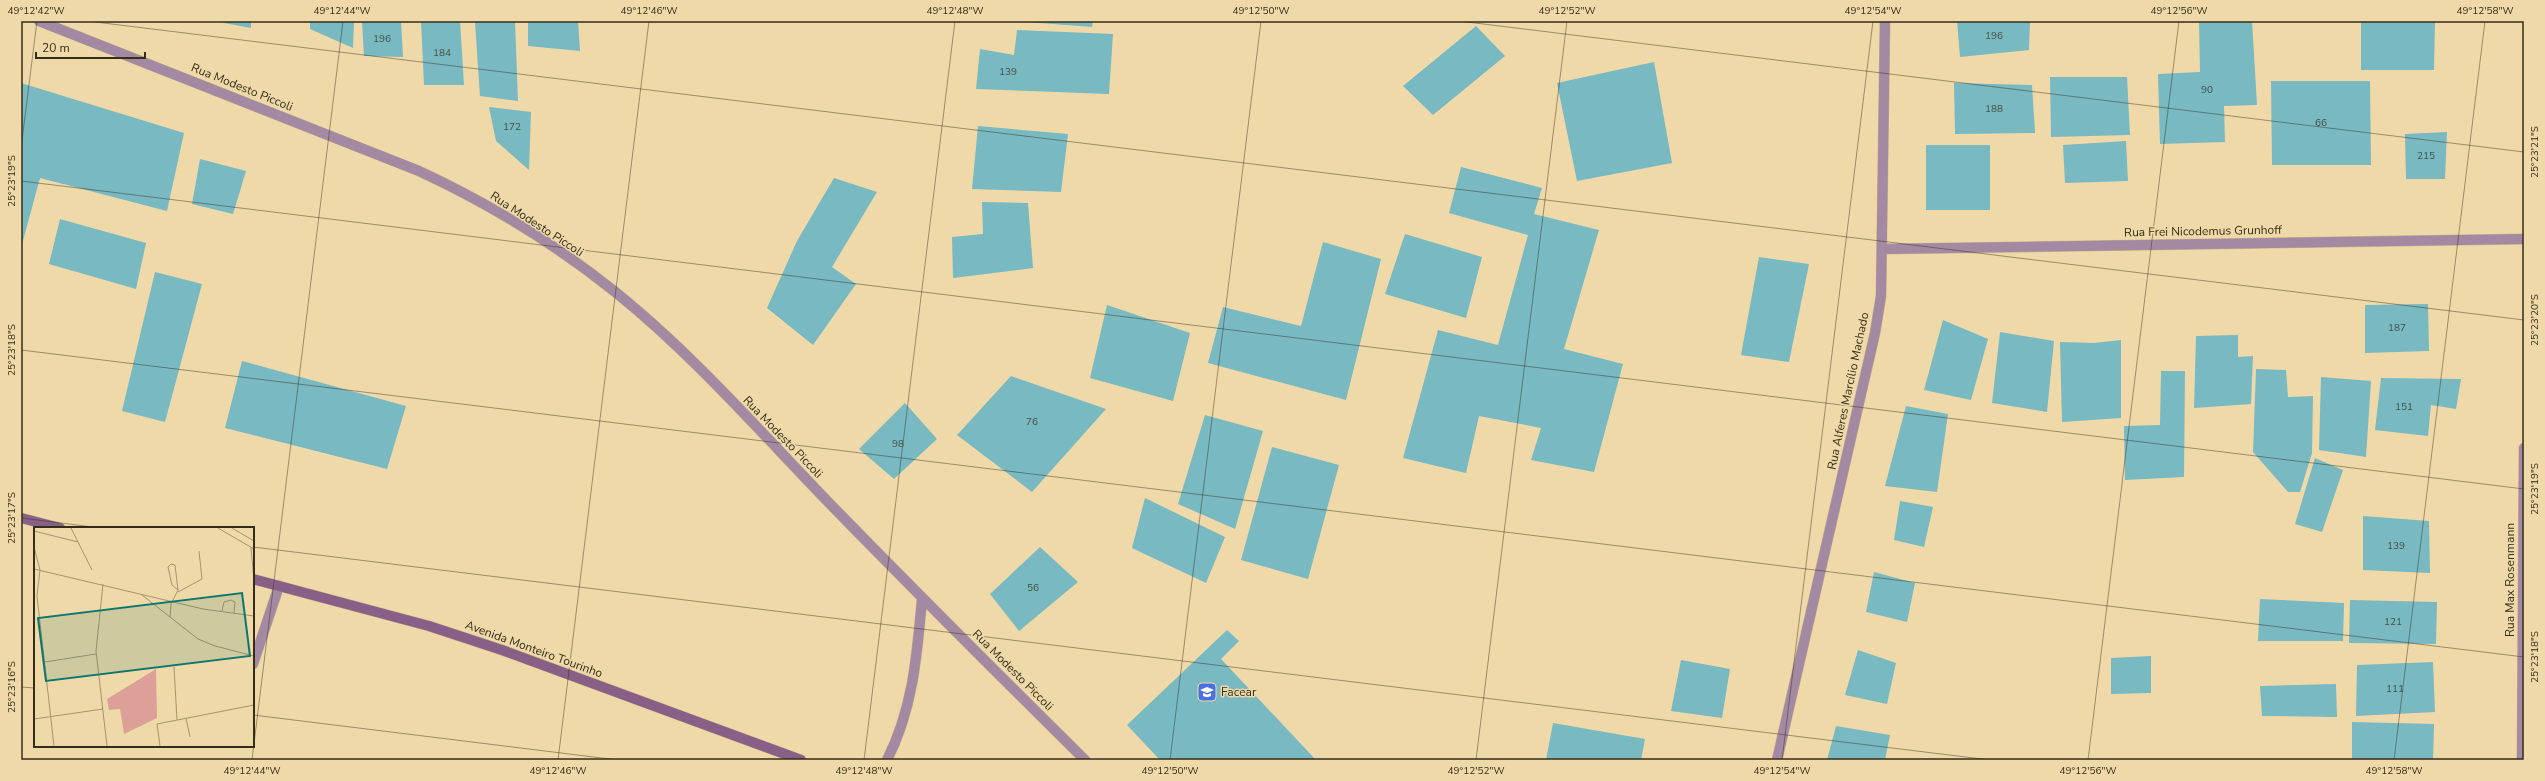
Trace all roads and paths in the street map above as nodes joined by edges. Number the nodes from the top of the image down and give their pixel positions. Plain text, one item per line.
1 (39, 21) edge
2 (1885, 21) edge
3 (2524, 239) edge
4 (1883, 249) junction
5 (2524, 448) edge
6 (21, 518) edge
7 (56, 527) edge
8 (254, 579) edge
9 (279, 586) junction
10 (922, 599) junction
11 (254, 661) edge
12 (801, 760) edge
13 (887, 760) edge
14 (1085, 760) edge
15 (1777, 760) edge
16 (2522, 760) edge

1 - 10 street, Rua Modesto Piccoli
2 - 4 street, Rua Alferes Marcílio Machado
3 - 4 street, Rua Frei Nicodemus Grunhoff
4 - 15 street, Rua Alferes Marcílio Machado
5 - 16 street, Rua Max Rosenmann
6 - 7 main road
8 - 9 main road, Avenida Monteiro Tourinho
9 - 11 street
9 - 12 main road, Avenida Monteiro Tourinho
10 - 13 street
10 - 14 street, Rua Modesto Piccoli

